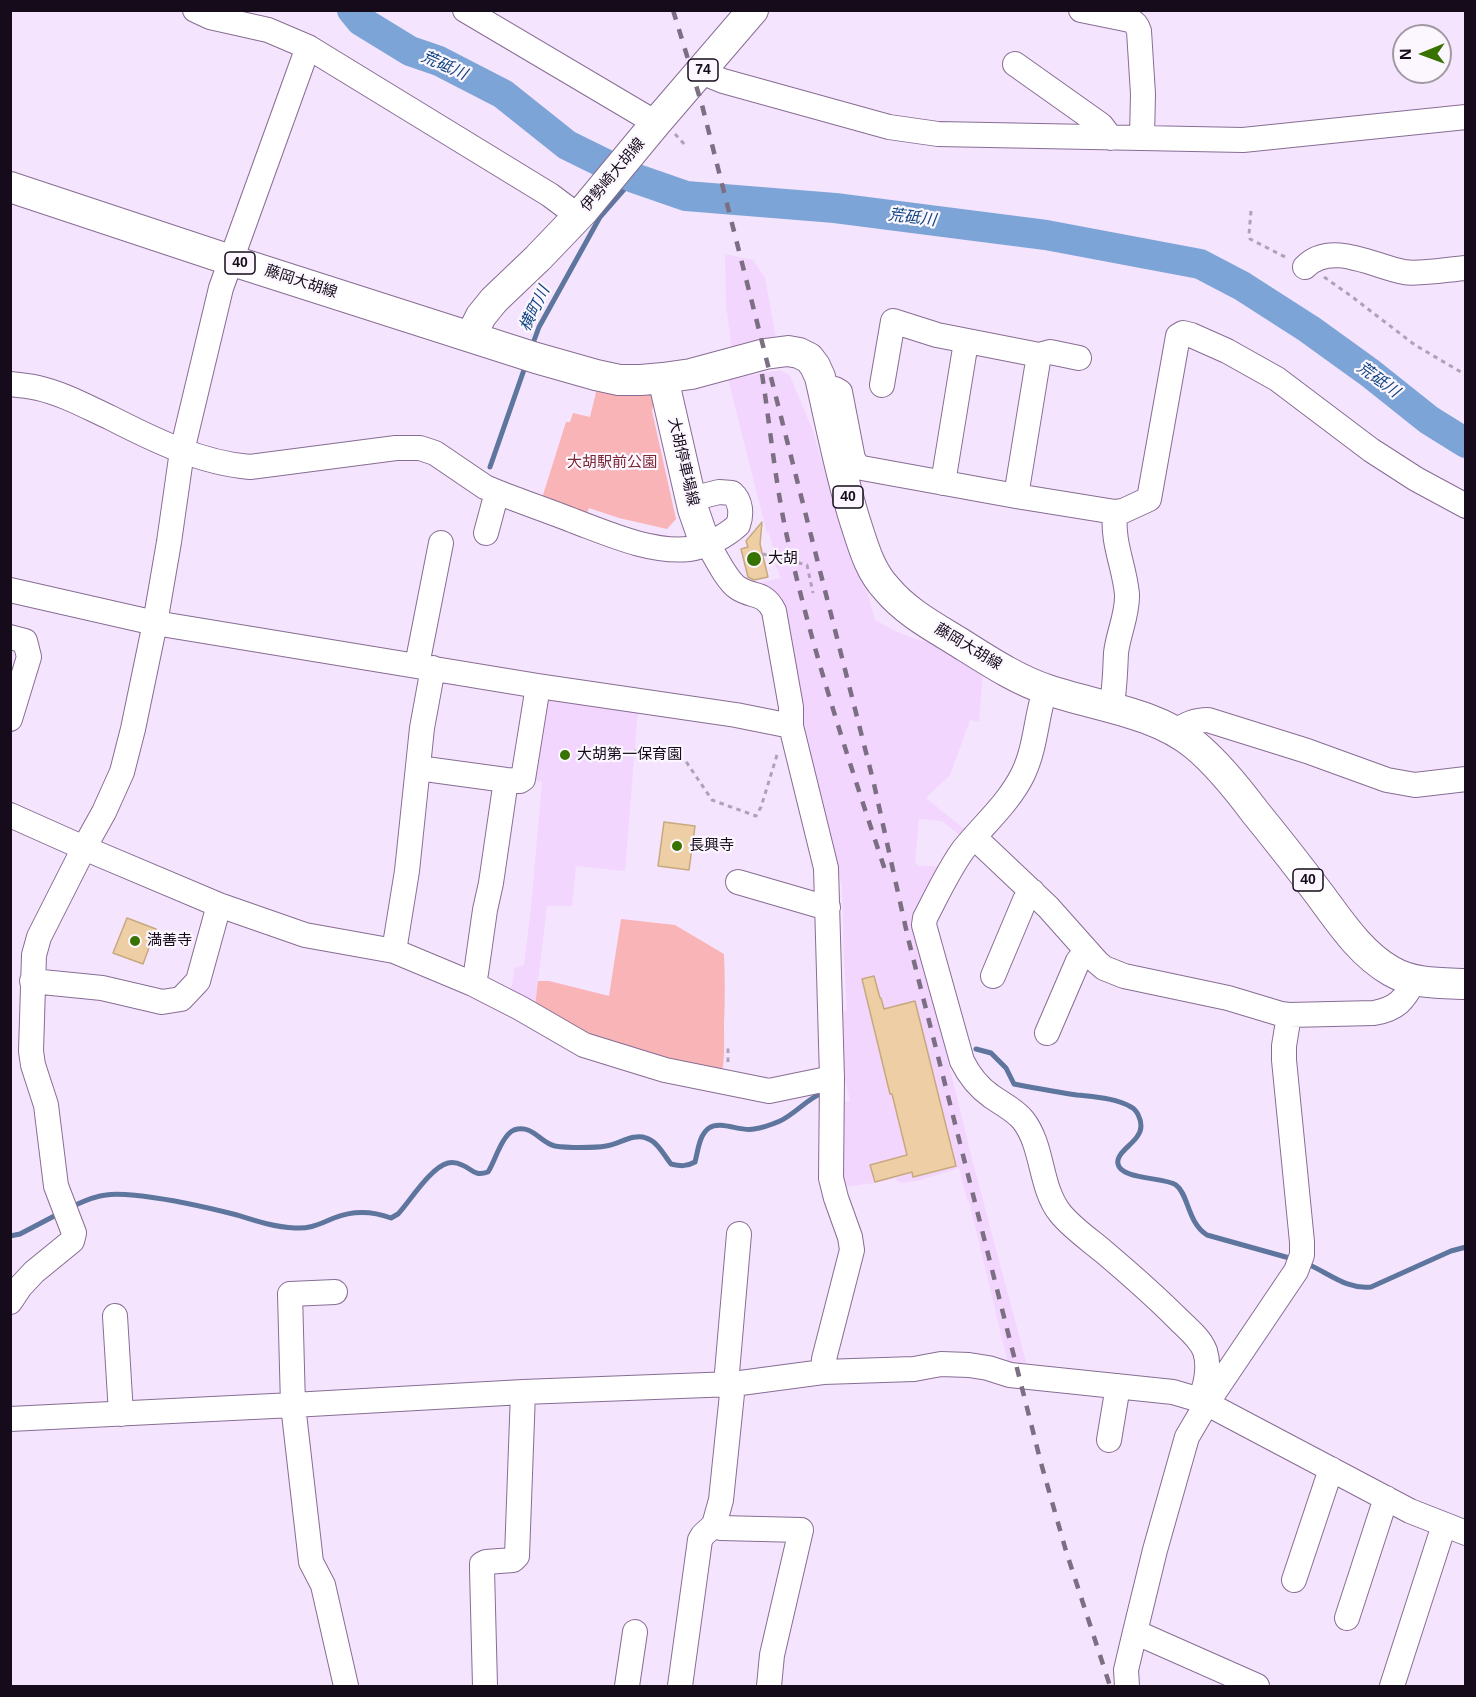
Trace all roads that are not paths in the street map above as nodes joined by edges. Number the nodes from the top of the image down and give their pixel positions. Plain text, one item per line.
1 (195, 10) edge
2 (250, 10) edge
3 (465, 10) edge
4 (753, 10) edge
5 (1081, 10) edge
6 (268, 30) junction
7 (308, 47) junction
8 (1015, 64) dead end
9 (701, 72) junction
10 (1466, 117) edge
11 (654, 125) junction
12 (1111, 138) junction
13 (1142, 138) junction
14 (10, 187) edge
15 (581, 213) junction
16 (230, 260) junction
17 (1305, 267) road end
18 (1466, 268) edge
19 (471, 336) junction
20 (966, 342) junction
21 (1039, 355) junction
22 (1079, 358) dead end
23 (663, 378) junction
24 (10, 384) edge
25 (882, 385) dead end
26 (823, 389) junction
27 (182, 451) junction
28 (943, 483) junction
29 (497, 492) junction
30 (1016, 496) junction
31 (691, 499) junction
32 (1466, 506) edge
33 (1115, 512) junction
34 (486, 533) dead end
35 (441, 543) dead end
36 (708, 544) junction
37 (10, 590) edge
38 (156, 623) junction
39 (10, 637) edge
40 (425, 667) junction
41 (538, 686) junction
42 (1045, 690) junction
43 (1111, 708) junction
44 (10, 719) edge
45 (791, 726) junction
46 (1175, 731) junction
47 (418, 768) junction
48 (1466, 779) edge
49 (506, 780) junction
50 (10, 814) edge
51 (974, 837) junction
52 (84, 848) junction
53 (738, 882) dead end
54 (1032, 891) junction
55 (219, 905) junction
56 (828, 907) junction
57 (394, 951) junction
58 (1086, 951) junction
59 (993, 976) dead end
60 (32, 981) junction
61 (1414, 981) junction
62 (473, 984) junction
63 (1466, 984) edge
64 (1289, 1015) junction
65 (1047, 1033) dead end
66 (832, 1078) junction
67 (739, 1234) dead end
68 (335, 1292) dead end
69 (10, 1302) edge
70 (115, 1316) dead end
71 (823, 1372) junction
72 (729, 1384) junction
73 (1118, 1386) junction
74 (523, 1392) junction
75 (1204, 1401) junction
76 (293, 1405) junction
77 (121, 1414) junction
78 (10, 1419) edge
79 (1109, 1440) dead end
80 (1331, 1469) junction
81 (1386, 1498) junction
82 (714, 1525) junction
83 (1455, 1529) edge
84 (1294, 1580) dead end
85 (1347, 1617) dead end
86 (635, 1632) dead end
87 (1135, 1632) junction
88 (346, 1686) edge
89 (485, 1686) edge
90 (627, 1686) edge
91 (680, 1686) edge
92 (769, 1686) edge
93 (1127, 1686) edge
94 (1257, 1686) edge
95 (1392, 1686) edge

1 - 6 street
2 - 6 street
3 - 11 street
4 - 9 main road, 伊勢崎大胡線 / 74
5 - 13 street
6 - 7 street
7 - 15 street
7 - 16 street
8 - 12 street
9 - 11 main road, 伊勢崎大胡線 / 74
9 - 12 street
10 - 13 street
11 - 15 main road, 伊勢崎大胡線 / 74
12 - 13 street
14 - 16 main road, 藤岡大胡線 / 40
15 - 19 main road, 伊勢崎大胡線 / 74
16 - 19 main road, 藤岡大胡線 / 40
16 - 27 street
17 - 18 street
19 - 23 main road, 藤岡大胡線 / 40
20 - 21 street
20 - 25 street
20 - 28 street
21 - 22 street
21 - 30 street
23 - 26 main road, 藤岡大胡線 / 40
23 - 31 main road, 大胡停車場線
24 - 27 street
26 - 28 street
26 - 42 main road, 藤岡大胡線 / 40
27 - 29 street
27 - 38 street
28 - 30 street
29 - 34 street
29 - 36 street
30 - 33 street
31 - 36 main road, 大胡停車場線
31 - 36 street
32 - 33 street
33 - 43 street
35 - 40 street
36 - 45 street
37 - 38 street
38 - 40 street
38 - 52 street
39 - 44 street
40 - 41 street
40 - 47 street
41 - 45 street
41 - 49 street
42 - 43 main road, 藤岡大胡線 / 40
42 - 51 street
43 - 46 main road, 藤岡大胡線 / 40
45 - 56 street
46 - 48 street
46 - 61 main road, 藤岡大胡線 / 40
47 - 49 street
47 - 57 street
49 - 62 street
50 - 52 street
51 - 54 street
51 - 75 street
52 - 55 street
52 - 60 street
53 - 56 street
54 - 58 street
54 - 59 street
55 - 57 street
55 - 60 street
56 - 66 street
57 - 62 street
58 - 64 street
58 - 65 street
60 - 69 street
61 - 63 main road, 藤岡大胡線 / 40
61 - 64 street
62 - 66 street
64 - 75 street
66 - 71 street
67 - 72 street
68 - 76 street
70 - 77 street
71 - 72 street
71 - 73 street
72 - 74 street
72 - 82 street
73 - 75 street
73 - 79 street
74 - 76 street
74 - 89 street
75 - 80 street
75 - 87 street
76 - 77 street
76 - 88 street
77 - 78 street
80 - 81 street
80 - 84 street
81 - 83 street
81 - 85 street
82 - 91 street
82 - 92 street
83 - 95 street
86 - 90 street
87 - 93 street
87 - 94 street

